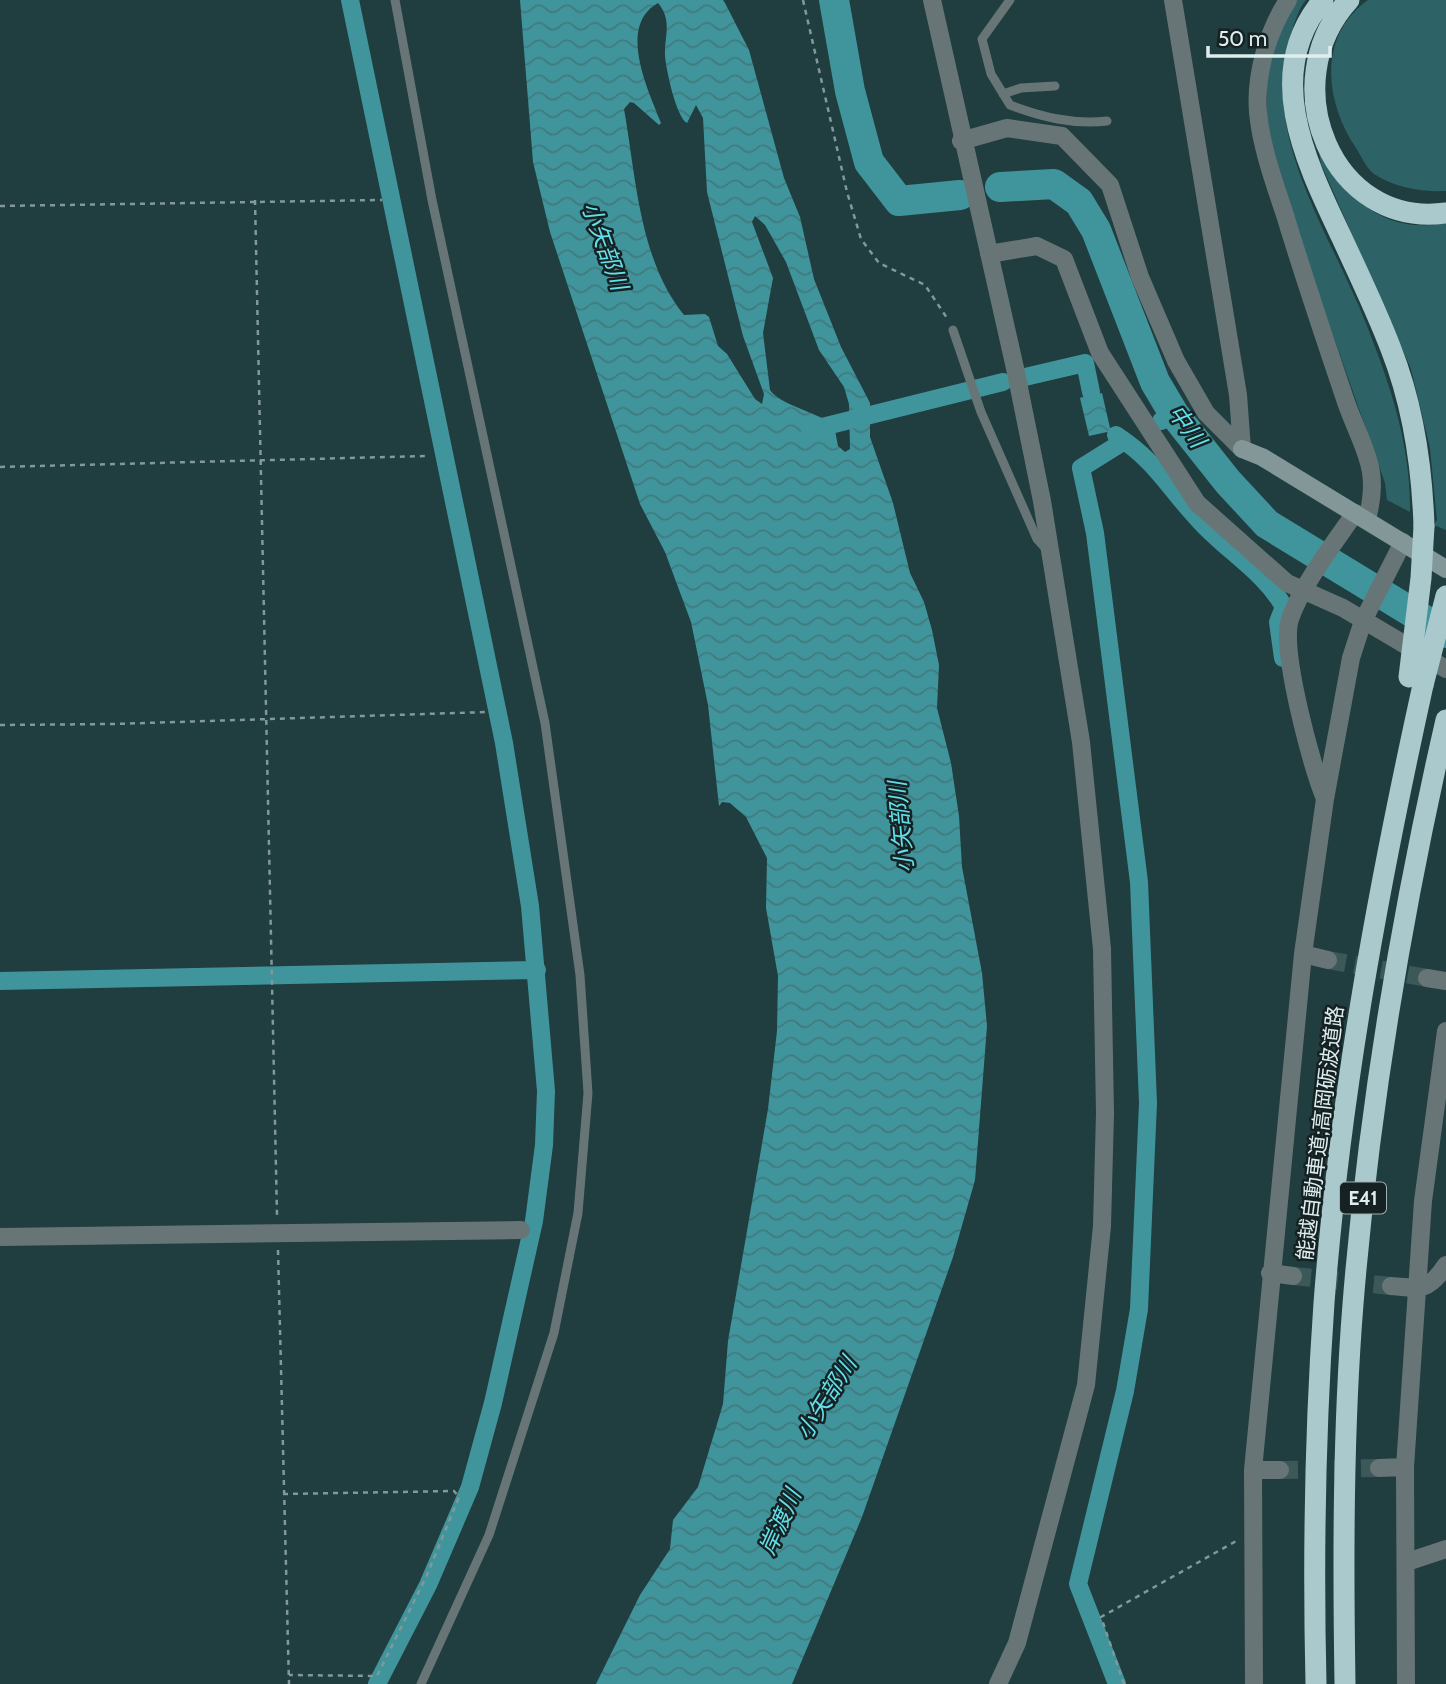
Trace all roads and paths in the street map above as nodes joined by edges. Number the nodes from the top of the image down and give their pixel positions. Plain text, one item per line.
1 (395, 0) edge
2 (803, 0) edge
3 (932, 0) edge
4 (1010, 0) edge
5 (1172, 0) edge
6 (1289, 0) edge
7 (1323, 0) edge
8 (1349, 0) edge
9 (1055, 86) dead end
10 (1003, 94) junction
11 (1107, 121) dead end
12 (961, 141) junction
13 (256, 200) junction
14 (382, 200) dead end
15 (0, 206) edge
16 (1446, 213) edge
17 (989, 254) junction
18 (953, 330) joint
19 (1242, 449) junction
20 (427, 456) dead end
21 (261, 462) junction
22 (0, 467) edge
23 (1361, 516) junction
24 (1403, 542) junction
25 (1050, 554) junction
26 (1446, 569) edge
27 (1309, 584) junction
28 (1446, 596) edge
29 (1365, 616) junction
30 (1446, 668) edge
31 (1416, 681) junction
32 (487, 712) dead end
33 (267, 720) junction
34 (1446, 720) edge
35 (0, 724) edge
36 (1325, 799) junction
37 (1303, 954) junction
38 (1328, 960) tunnel mouth
39 (1427, 978) tunnel mouth
40 (1446, 981) edge
41 (1446, 1031) edge
42 (522, 1230) dead end
43 (278, 1232) junction
44 (0, 1237) edge
45 (1446, 1265) edge
46 (1270, 1273) junction
47 (1293, 1276) tunnel mouth
48 (1391, 1286) tunnel mouth
49 (1416, 1289) junction
50 (1405, 1467) junction
51 (1379, 1468) tunnel mouth
52 (1253, 1470) junction
53 (1280, 1470) tunnel mouth
54 (284, 1494) junction
55 (1253, 1531) junction
56 (1446, 1549) edge
57 (1407, 1562) junction
58 (289, 1675) junction
59 (289, 1684) edge
60 (421, 1684) edge
61 (998, 1684) edge
62 (1124, 1684) edge
63 (1254, 1684) edge
64 (1315, 1684) edge
65 (1345, 1684) edge
66 (1406, 1684) edge

1 - 60 lane
2 - 18 path
3 - 12 street
4 - 10 lane
5 - 19 street
6 - 23 street
7 - 31 highway, bridge
8 - 16 highway
9 - 10 lane
10 - 11 lane
12 - 17 street
12 - 19 street
13 - 14 path
13 - 15 path
13 - 21 path
17 - 25 street
17 - 27 street
18 - 25 lane
19 - 23 street
20 - 21 path
21 - 22 path
21 - 33 path
23 - 24 street
23 - 27 street
24 - 26 street
24 - 29 street
25 - 61 street
27 - 29 street
27 - 36 street
28 - 31 highway, bridge
29 - 30 street
29 - 36 street
31 - 64 highway, 能越自動車道;高岡砺波道路 / E41
32 - 33 path
33 - 35 path
33 - 43 path
34 - 65 highway, E41
36 - 37 street
37 - 38 street
37 - 46 street
39 - 40 street
41 - 49 street
42 - 43 street
43 - 44 street
43 - 54 path
45 - 49 street
46 - 47 street
46 - 52 street
48 - 49 street
49 - 50 street
50 - 51 street
50 - 57 street
52 - 53 street
52 - 55 street
54 - 58 path
54 - 58 path
55 - 62 path
55 - 63 street
56 - 57 street
57 - 66 street
58 - 59 path

